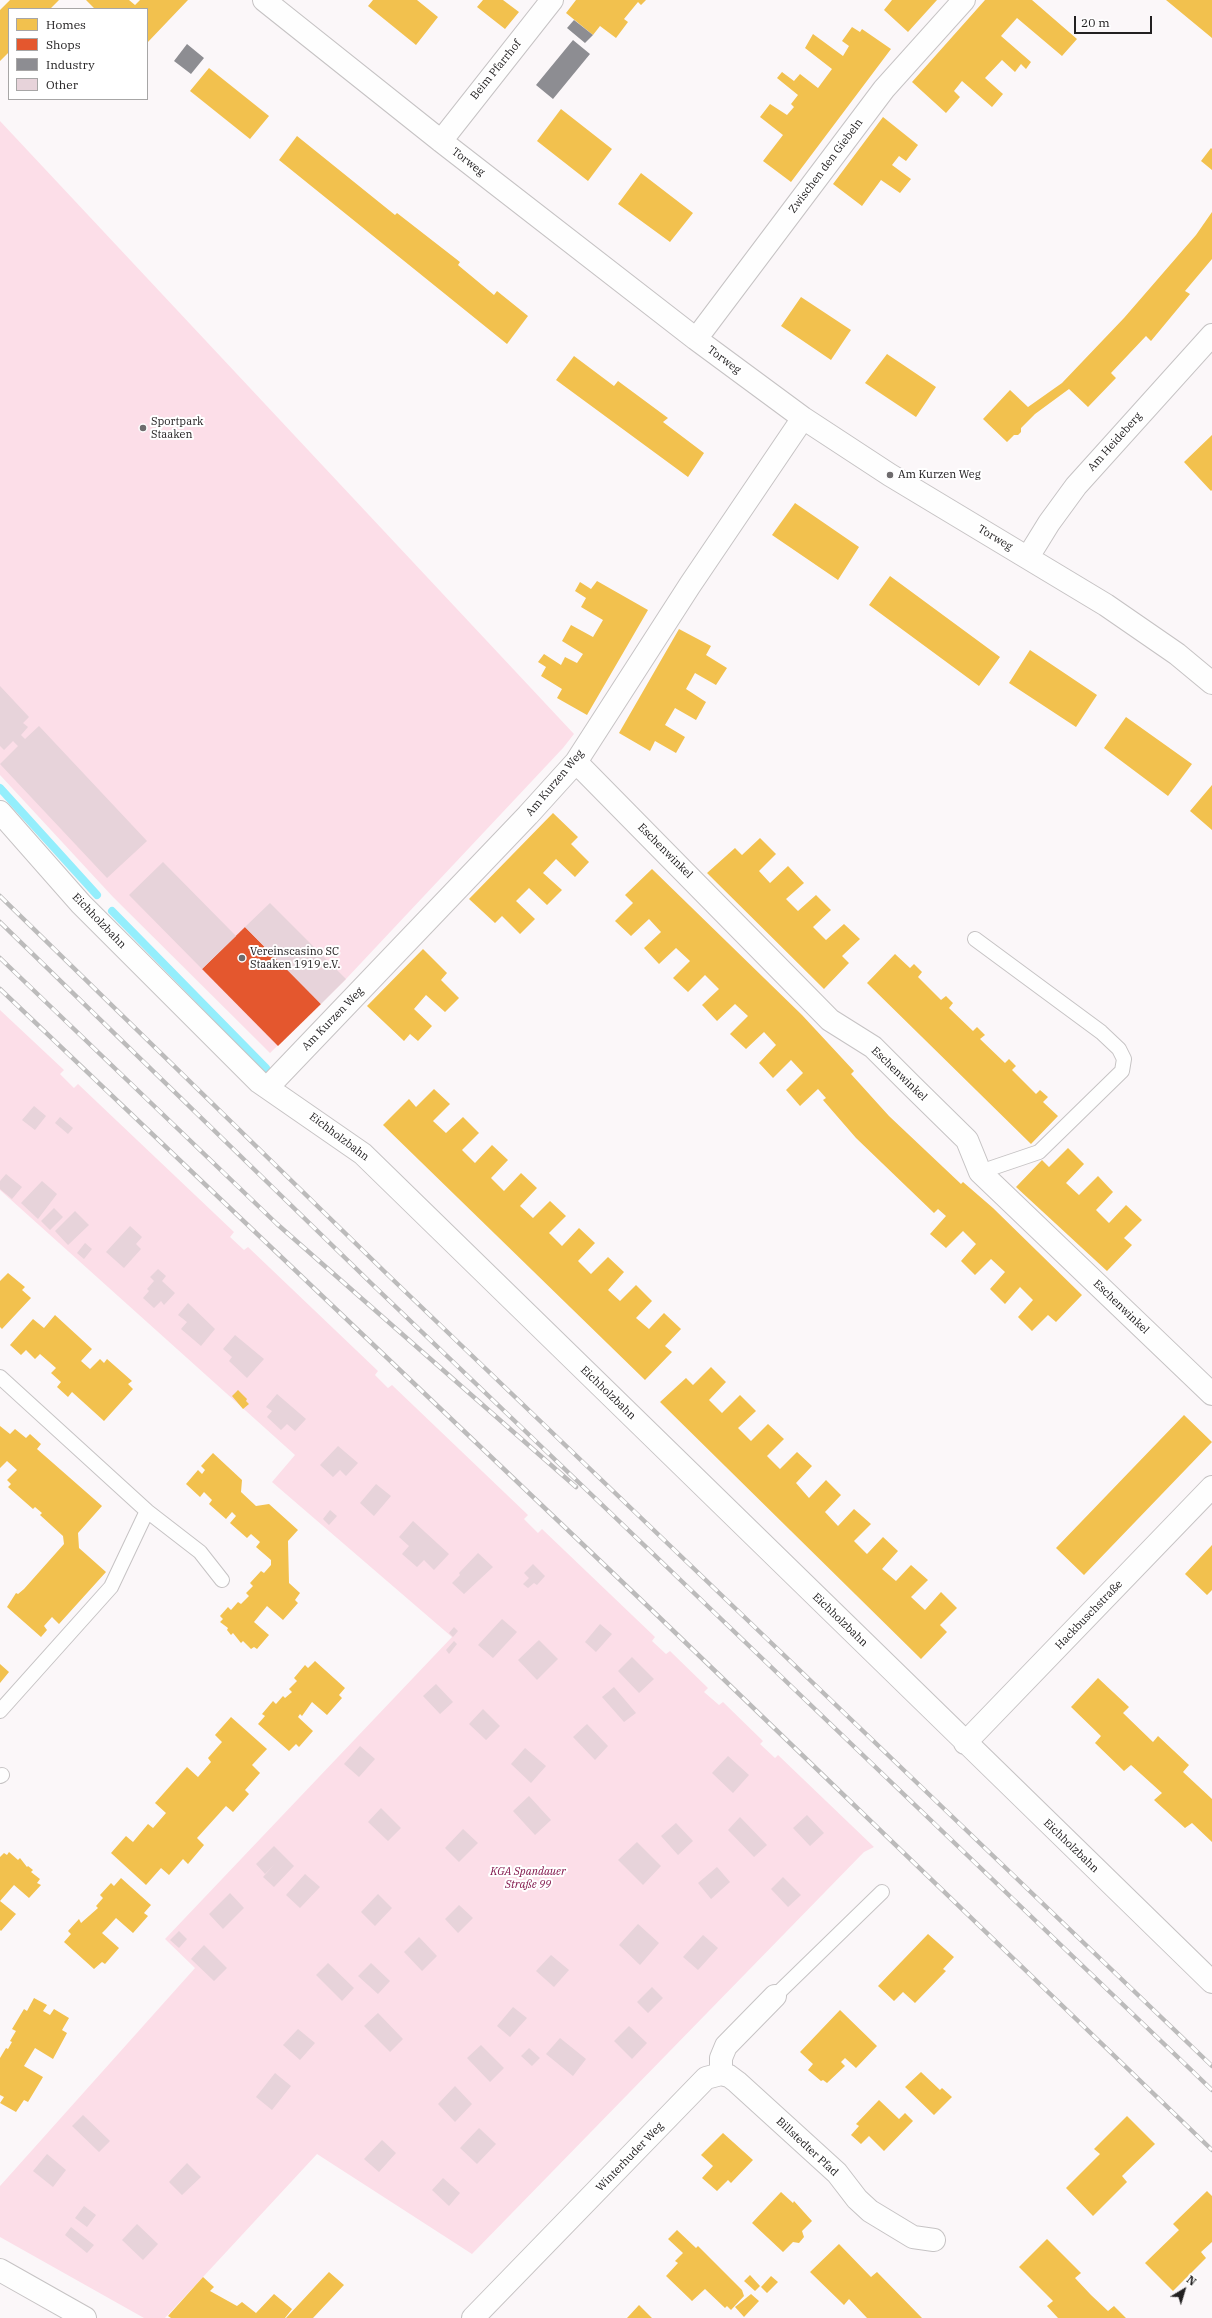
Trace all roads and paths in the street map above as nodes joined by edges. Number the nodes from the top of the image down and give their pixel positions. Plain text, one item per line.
1 (264, 0) edge
2 (552, 0) edge
3 (964, 0) edge
4 (441, 141) junction
5 (1212, 335) edge
6 (696, 339) junction
7 (802, 418) junction
8 (1028, 557) junction
9 (1212, 683) edge
10 (576, 762) junction
11 (0, 812) edge
12 (975, 939) dead end
13 (269, 1086) junction
14 (980, 1172) junction
15 (0, 1377) edge
16 (1212, 1394) edge
17 (1212, 1486) edge
18 (147, 1511) junction
19 (222, 1580) dead end
20 (0, 1711) edge
21 (965, 1743) junction
22 (882, 1892) dead end
23 (1212, 1982) edge
24 (775, 1996) joint
25 (721, 2074) junction
26 (934, 2240) dead end
27 (0, 2270) edge
28 (85, 2318) edge
29 (473, 2318) edge

1 - 4 street, Torweg
2 - 4 street, Beim Pfarrhof
3 - 6 street, Zwischen den Giebeln
4 - 6 street, Torweg
5 - 8 street, Am Heideberg
6 - 7 street, Torweg
7 - 8 street, Torweg
7 - 10 street, Am Kurzen Weg
8 - 9 street, Torweg
10 - 13 street, Am Kurzen Weg
10 - 14 street, Eschenwinkel
11 - 13 street, Eichholzbahn
12 - 14 lane
13 - 21 street, Eichholzbahn
14 - 16 street, Eschenwinkel
15 - 18 lane
17 - 21 street, Hackbuschstraße
18 - 19 lane
18 - 20 lane
21 - 23 street, Eichholzbahn
22 - 24 lane
24 - 25 street
25 - 26 street, Billstedter Pfad
25 - 29 street, Winterhuder Weg
27 - 28 street

